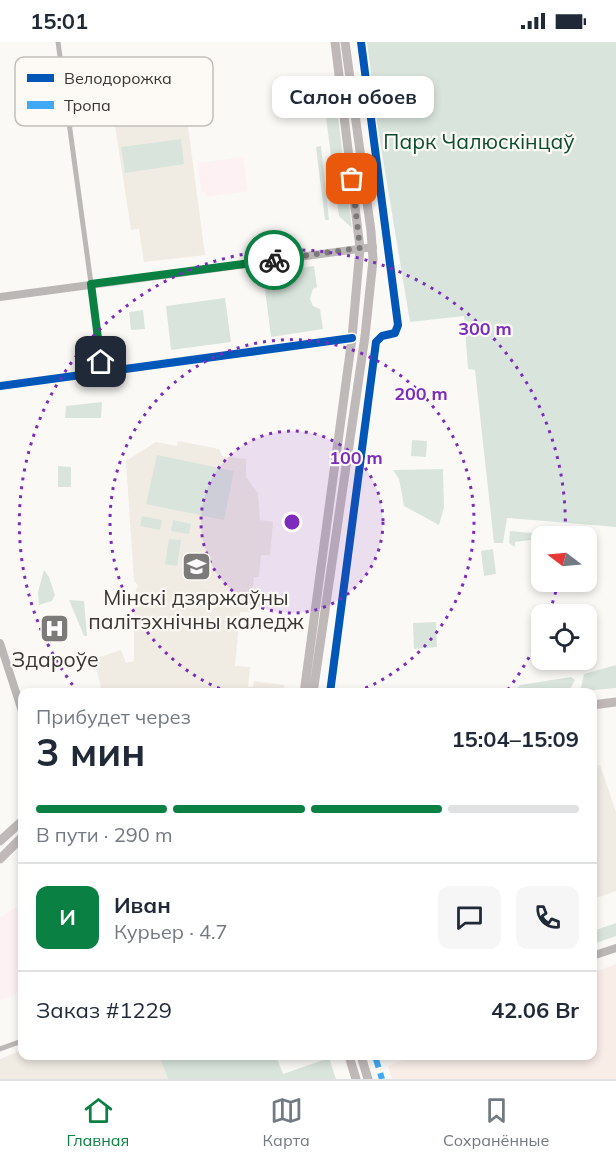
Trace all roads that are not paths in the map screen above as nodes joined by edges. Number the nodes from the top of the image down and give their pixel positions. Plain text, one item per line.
1 (58, 42) edge
2 (334, 42) edge
3 (345, 42) edge
4 (60, 57) edge
5 (69, 126) edge
6 (373, 247) junction
7 (360, 248) junction
8 (91, 284) junction
9 (0, 297) edge
10 (352, 338) junction
11 (103, 371) junction
12 (0, 386) edge
13 (0, 643) edge
14 (305, 688) edge
15 (314, 688) edge
16 (18, 699) edge
17 (616, 702) edge
18 (597, 704) edge
19 (18, 825) edge
20 (0, 841) edge
21 (18, 841) edge
22 (0, 859) edge
23 (616, 948) edge
24 (597, 954) edge
25 (18, 1042) edge
26 (0, 1049) edge
27 (350, 1060) edge
28 (362, 1060) edge
29 (356, 1079) edge
30 (368, 1079) edge

1 - 4 street
2 - 7 main road
3 - 6 main road
5 - 8 street
6 - 7 main road
6 - 15 main road
7 - 8 main road
7 - 10 main road
8 - 9 main road
8 - 11 street
10 - 11 main road
10 - 14 main road
11 - 12 main road
13 - 16 main road
17 - 18 main road
19 - 20 main road
21 - 22 main road
23 - 24 main road
25 - 26 street
27 - 29 main road
28 - 30 main road

